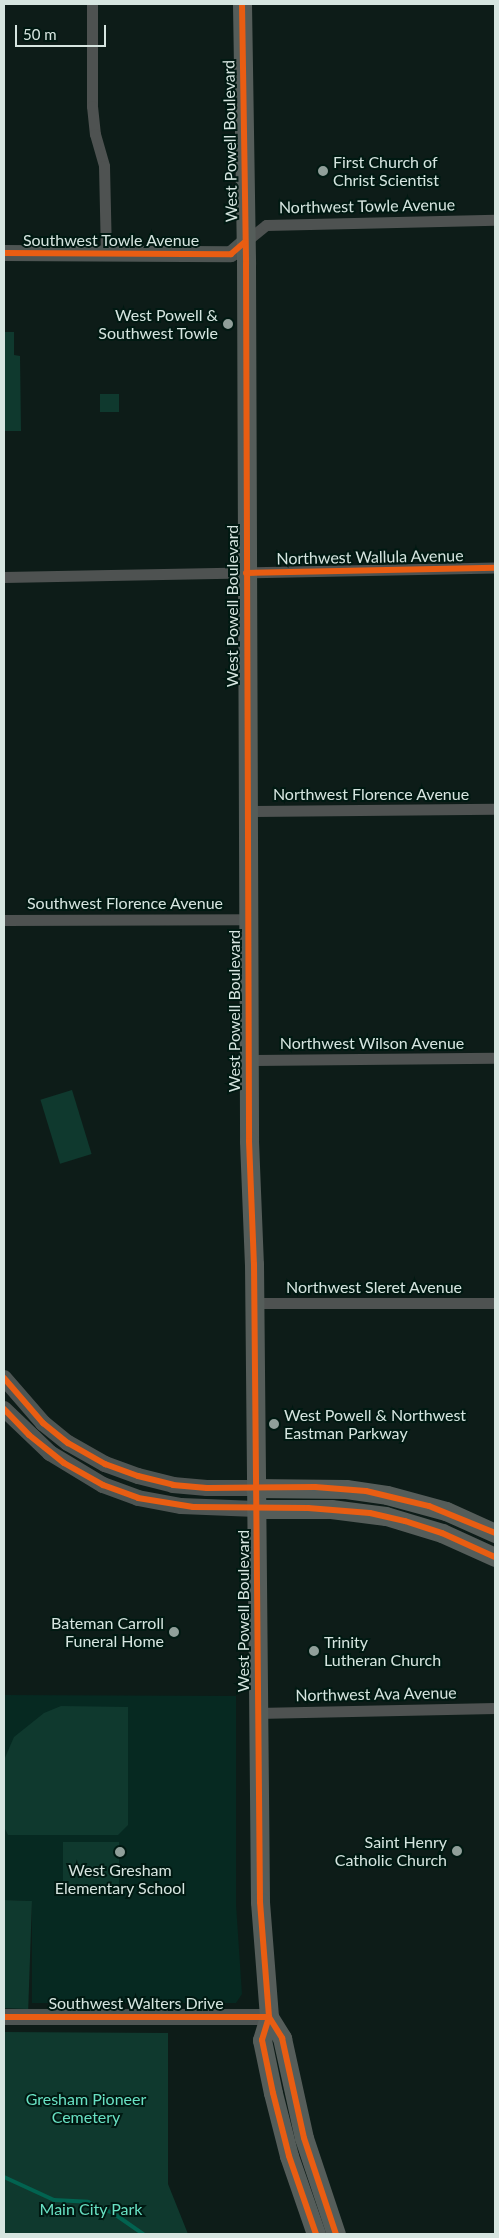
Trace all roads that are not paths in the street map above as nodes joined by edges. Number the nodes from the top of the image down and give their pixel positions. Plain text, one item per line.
1 (92, 4) edge
2 (242, 4) edge
3 (495, 220) edge
4 (245, 242) junction
5 (4, 254) edge
6 (106, 254) junction
7 (495, 568) edge
8 (246, 573) junction
9 (4, 577) edge
10 (495, 809) edge
11 (246, 811) junction
12 (247, 919) junction
13 (4, 920) edge
14 (495, 1058) edge
15 (248, 1060) junction
16 (254, 1303) junction
17 (495, 1303) edge
18 (4, 1378) edge
19 (4, 1409) edge
20 (255, 1488) junction
21 (256, 1508) junction
22 (495, 1533) edge
23 (495, 1557) edge
24 (495, 1708) edge
25 (257, 1713) junction
26 (4, 2017) edge
27 (269, 2017) junction
28 (316, 2234) edge
29 (336, 2234) edge

1 - 6 street
2 - 4 main road, West Powell Boulevard
3 - 4 street, Northwest Towle Avenue
4 - 6 main road, Southwest Towle Avenue
4 - 8 main road, West Powell Boulevard
5 - 6 main road, Southwest Towle Avenue
7 - 8 street, Northwest Wallula Avenue
8 - 9 street, Northwest Wallula Avenue
8 - 11 main road, West Powell Boulevard
10 - 11 street, Northwest Florence Avenue
11 - 12 main road, West Powell Boulevard
12 - 13 street, Southwest Florence Avenue
12 - 15 main road, West Powell Boulevard
14 - 15 street, Northwest Wilson Avenue
15 - 16 main road, West Powell Boulevard
16 - 17 street, Northwest Sleret Avenue
16 - 20 main road, West Powell Boulevard
18 - 20 main road
19 - 21 main road
20 - 21 main road, West Powell Boulevard
20 - 22 main road
21 - 23 main road
21 - 25 main road, West Powell Boulevard
24 - 25 street, Northwest Ava Avenue
25 - 27 main road, West Powell Boulevard
26 - 27 main road, Southwest Walters Drive
27 - 28 main road, West Powell Boulevard
27 - 29 main road, West Powell Boulevard

